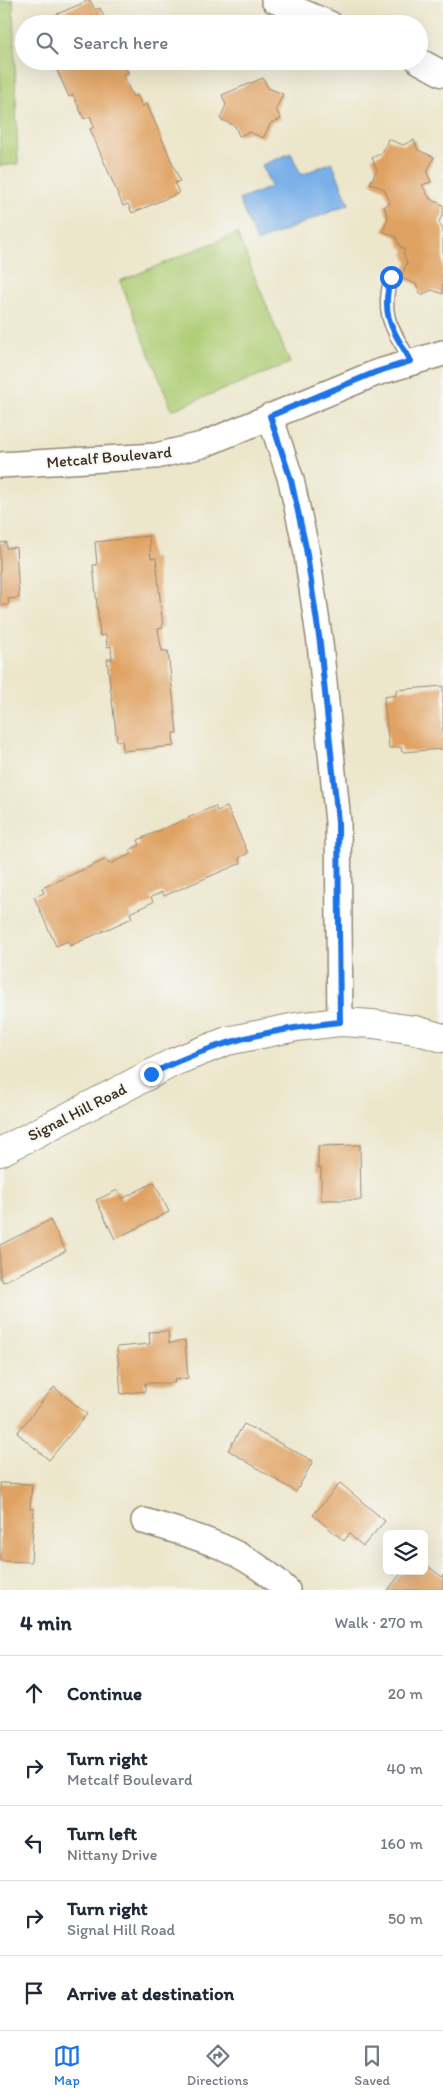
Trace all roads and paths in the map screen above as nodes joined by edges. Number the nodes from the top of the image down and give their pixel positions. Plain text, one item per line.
1 (274, 0) edge
2 (309, 15) edge
3 (428, 66) edge
4 (443, 74) edge
5 (391, 277) dead end
6 (443, 338) edge
7 (443, 353) edge
8 (411, 361) junction
9 (270, 416) junction
10 (0, 465) edge
11 (340, 1022) junction
12 (443, 1038) edge
13 (0, 1152) edge
14 (144, 1521) dead end
15 (288, 1590) edge

1 - 2 street
3 - 4 street
5 - 8 lane
6 - 8 street, Metcalf Boulevard
7 - 8 street, Metcalf Boulevard
8 - 9 street, Metcalf Boulevard
9 - 10 street, Metcalf Boulevard
9 - 11 street
11 - 12 main road, Signal Hill Road
11 - 13 main road, Signal Hill Road
14 - 15 street

